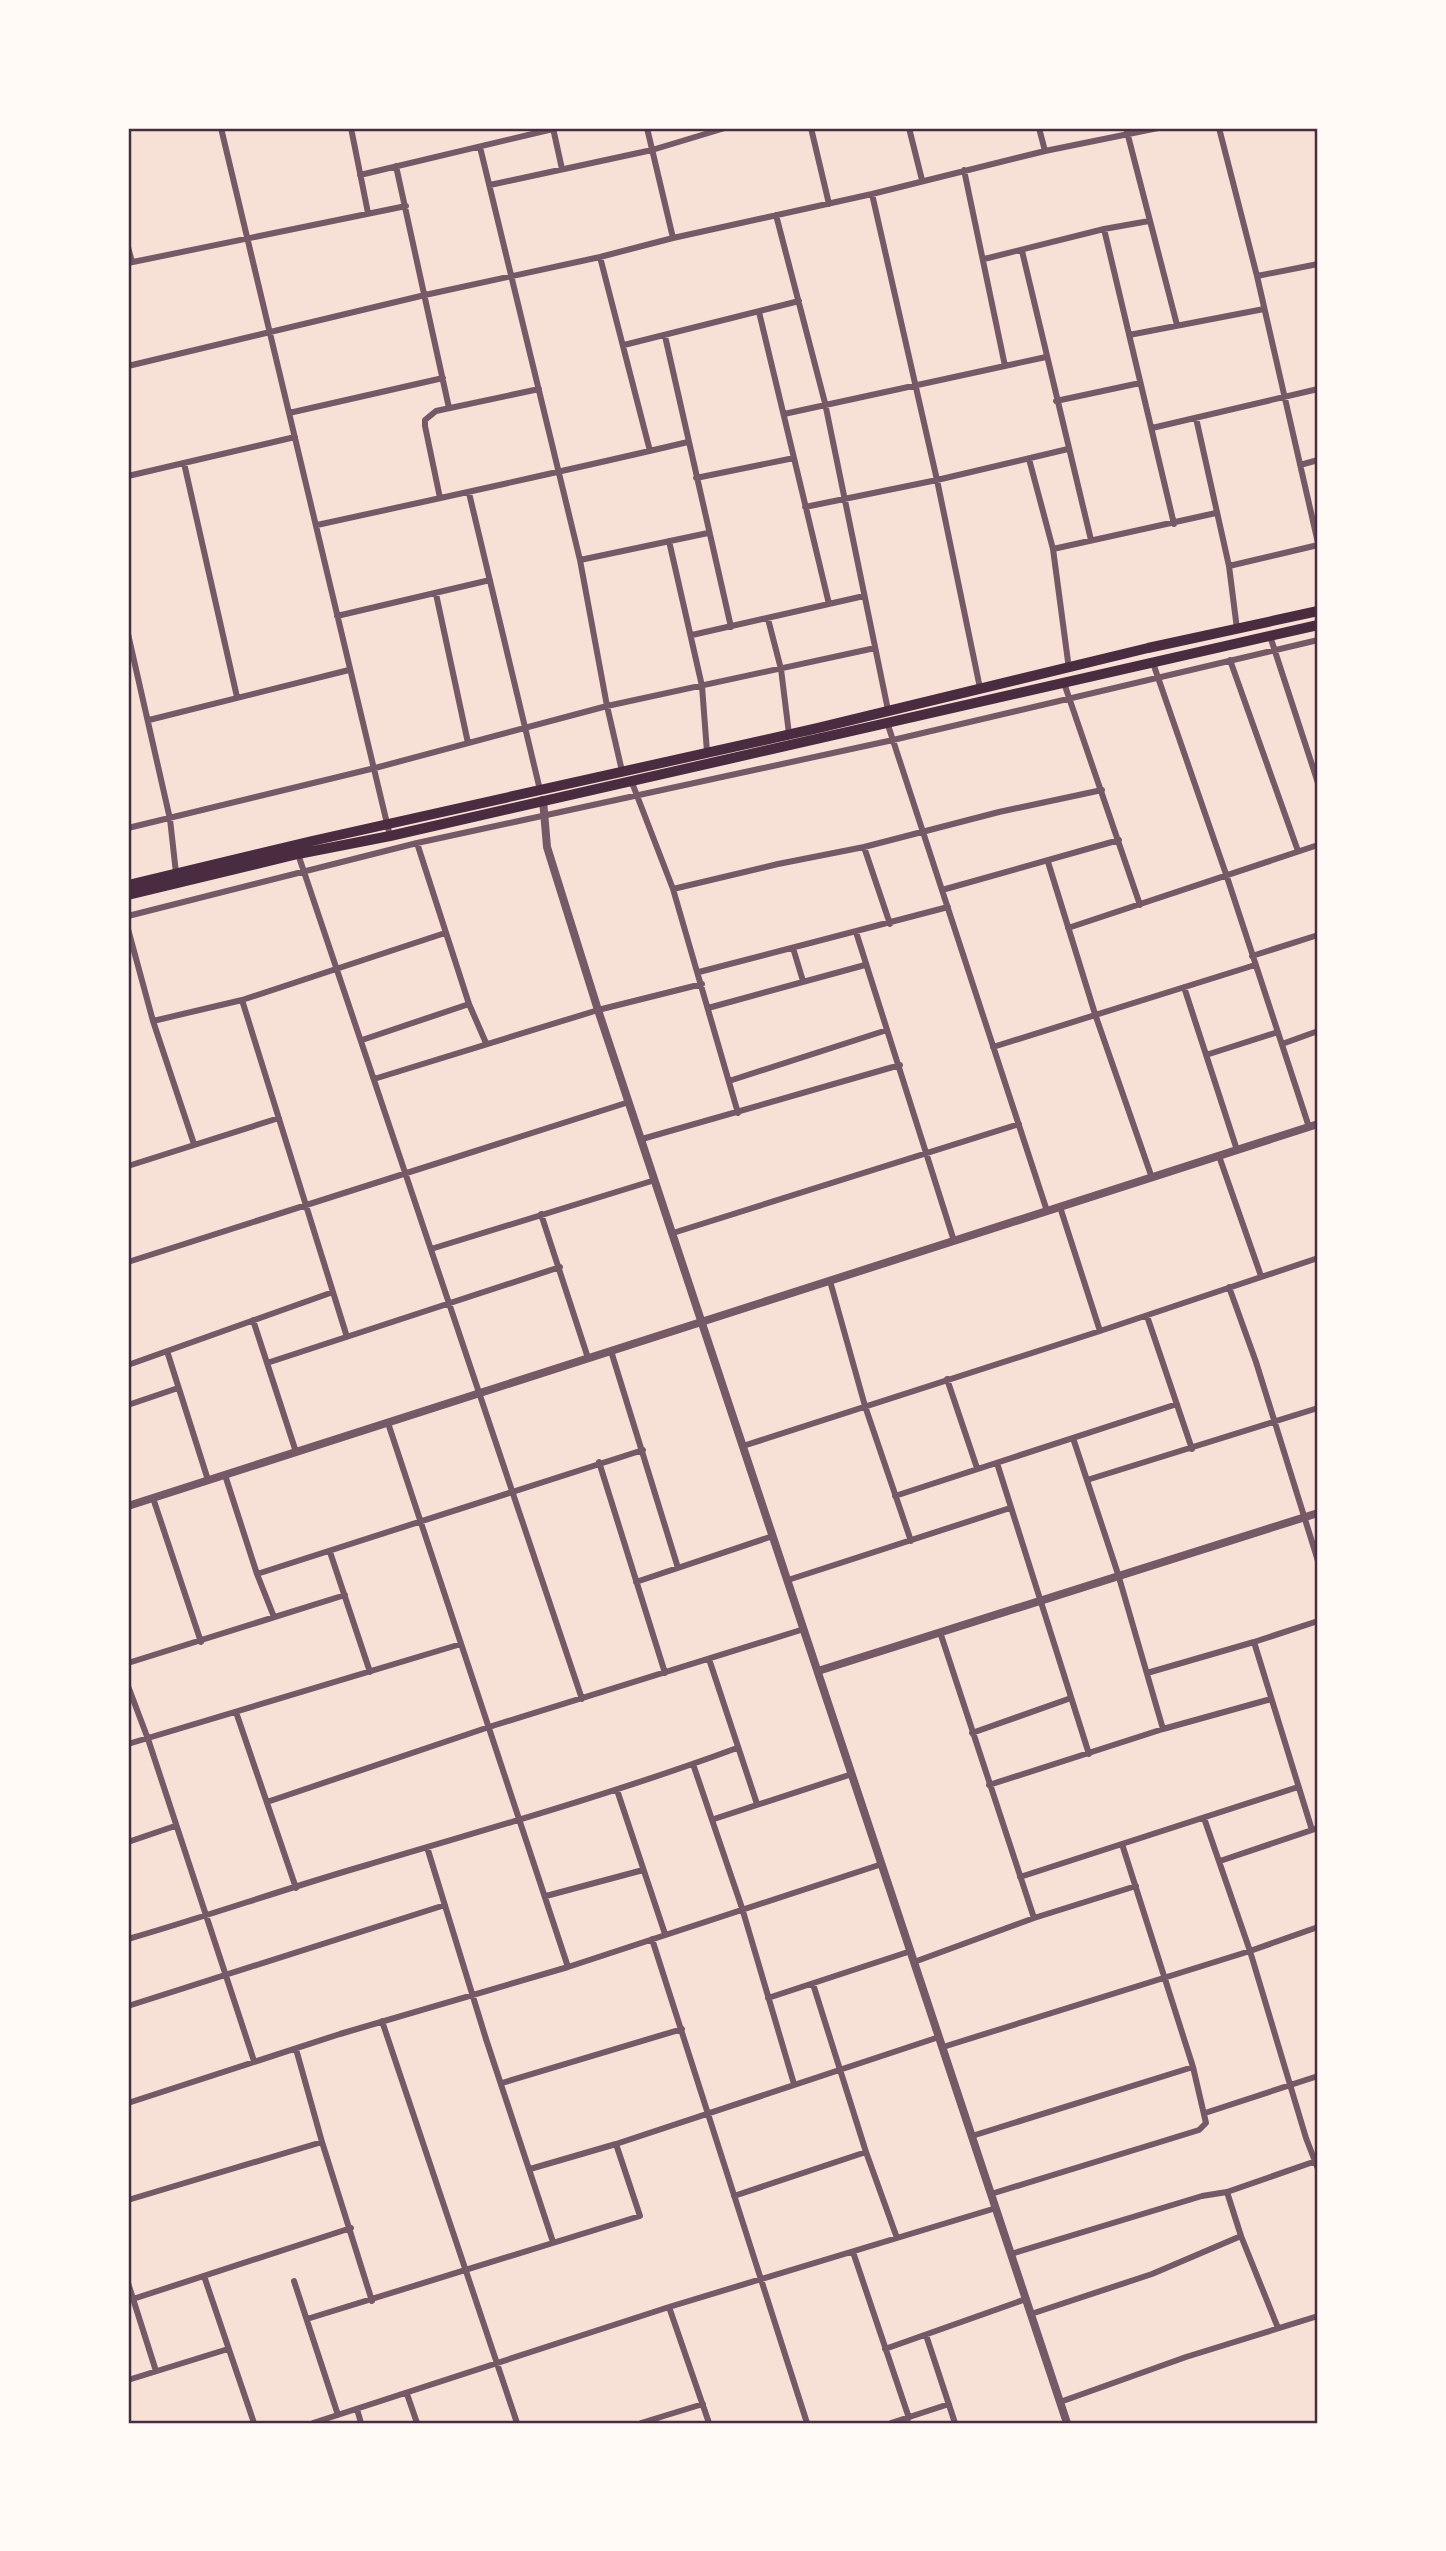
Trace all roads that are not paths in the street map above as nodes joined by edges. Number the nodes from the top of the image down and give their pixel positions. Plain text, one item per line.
1 (221, 128) edge
2 (351, 128) edge
3 (553, 128) edge
4 (647, 128) edge
5 (725, 128) edge
6 (811, 128) edge
7 (909, 128) edge
8 (1039, 128) edge
9 (1158, 128) edge
10 (1219, 128) edge
11 (1127, 131) edge
12 (480, 147) junction
13 (652, 150) junction
14 (1045, 151) junction
15 (396, 166) junction
16 (562, 169) junction
17 (964, 170) junction
18 (359, 175) junction
19 (922, 180) junction
20 (490, 185) junction
21 (873, 194) junction
22 (829, 204) junction
23 (406, 206) junction
24 (368, 214) junction
25 (776, 215) junction
26 (1149, 221) junction
27 (1104, 229) junction
28 (673, 238) junction
29 (248, 239) junction
30 (128, 247) edge
31 (1022, 251) junction
32 (600, 257) junction
33 (984, 259) junction
34 (130, 262) edge
35 (1318, 264) edge
36 (1257, 276) junction
37 (513, 277) junction
38 (425, 295) junction
39 (799, 301) junction
40 (1264, 309) junction
41 (759, 312) junction
42 (1177, 325) junction
43 (269, 331) junction
44 (1129, 335) junction
45 (665, 336) junction
46 (624, 345) junction
47 (1046, 358) junction
48 (128, 366) edge
49 (1005, 366) junction
50 (443, 378) junction
51 (1140, 383) junction
52 (914, 384) junction
53 (538, 389) junction
54 (1318, 389) edge
55 (1284, 397) junction
56 (1056, 401) junction
57 (825, 403) junction
58 (449, 408) junction
59 (289, 413) junction
60 (784, 414) junction
61 (1196, 418) junction
62 (1152, 428) junction
63 (295, 437) junction
64 (688, 442) junction
65 (1068, 449) junction
66 (650, 451) junction
67 (794, 458) junction
68 (1028, 459) junction
69 (1318, 460) edge
70 (184, 463) junction
71 (1300, 464) junction
72 (559, 470) junction
73 (128, 476) edge
74 (696, 478) junction
75 (937, 480) junction
76 (469, 493) junction
77 (440, 498) junction
78 (846, 499) junction
79 (805, 507) junction
80 (1216, 513) junction
81 (1174, 524) junction
82 (317, 525) junction
83 (708, 533) junction
84 (1091, 540) junction
85 (669, 541) junction
86 (1318, 544) edge
87 (1053, 550) junction
88 (580, 560) junction
89 (1229, 566) junction
90 (490, 580) junction
91 (436, 594) junction
92 (864, 596) junction
93 (829, 604) junction
94 (1318, 611) edge
95 (337, 615) junction
96 (768, 619) junction
97 (1318, 625) edge
98 (731, 627) junction
99 (1237, 629) junction
100 (128, 634) edge
101 (692, 635) junction
102 (1270, 636) junction
103 (1318, 640) edge
104 (875, 648) junction
105 (1275, 650) junction
106 (1230, 660) junction
107 (1153, 663) junction
108 (781, 669) junction
109 (1069, 669) junction
110 (349, 670) junction
111 (1158, 679) junction
112 (1064, 683) junction
113 (702, 686) junction
114 (980, 688) junction
115 (237, 697) junction
116 (1068, 699) junction
117 (607, 706) junction
118 (888, 710) junction
119 (149, 720) junction
120 (887, 722) junction
121 (524, 728) junction
122 (789, 734) junction
123 (893, 740) junction
124 (468, 743) junction
125 (707, 752) junction
126 (375, 768) junction
127 (622, 771) junction
128 (631, 780) junction
129 (1318, 783) edge
130 (1102, 790) junction
131 (637, 794) junction
132 (542, 795) junction
133 (545, 814) junction
134 (170, 819) junction
135 (128, 828) edge
136 (389, 830) junction
137 (923, 832) junction
138 (1119, 840) junction
139 (417, 844) junction
140 (1318, 845) edge
141 (864, 847) junction
142 (1298, 851) junction
143 (299, 854) junction
144 (1048, 862) junction
145 (304, 871) junction
146 (176, 873) junction
147 (1227, 877) junction
148 (128, 885) edge
149 (673, 889) junction
150 (942, 890) junction
151 (128, 895) edge
152 (1139, 905) junction
153 (948, 907) junction
154 (128, 916) edge
155 (890, 924) junction
156 (1068, 928) junction
157 (128, 929) edge
158 (856, 932) junction
159 (445, 933) junction
160 (1318, 935) edge
161 (793, 948) junction
162 (1252, 956) junction
163 (866, 965) junction
164 (1255, 965) junction
165 (337, 968) junction
166 (698, 972) junction
167 (803, 981) junction
168 (702, 984) junction
169 (1184, 987) junction
170 (242, 1000) junction
171 (469, 1004) junction
172 (708, 1007) junction
173 (598, 1010) junction
174 (1095, 1014) junction
175 (153, 1021) junction
176 (887, 1030) junction
177 (1318, 1031) edge
178 (1278, 1032) junction
179 (362, 1040) junction
180 (486, 1043) junction
181 (1282, 1044) junction
182 (993, 1047) junction
183 (1206, 1055) junction
184 (900, 1065) junction
185 (374, 1079) junction
186 (729, 1081) junction
187 (629, 1102) junction
188 (738, 1113) junction
189 (279, 1118) junction
190 (1019, 1124) junction
191 (1318, 1124) edge
192 (1309, 1127) junction
193 (642, 1139) junction
194 (194, 1144) junction
195 (1237, 1150) junction
196 (925, 1153) junction
197 (1219, 1156) junction
198 (128, 1166) edge
199 (407, 1173) junction
200 (1152, 1178) junction
201 (655, 1180) junction
202 (306, 1205) junction
203 (1059, 1207) junction
204 (1047, 1211) junction
205 (541, 1214) junction
206 (673, 1233) junction
207 (954, 1241) junction
208 (431, 1249) junction
209 (1318, 1259) edge
210 (128, 1262) edge
211 (560, 1268) junction
212 (1261, 1276) junction
213 (830, 1281) junction
214 (1229, 1287) junction
215 (333, 1292) junction
216 (447, 1303) junction
217 (1147, 1316) junction
218 (253, 1320) junction
219 (702, 1322) junction
220 (1100, 1331) junction
221 (347, 1338) junction
222 (167, 1351) junction
223 (611, 1351) junction
224 (588, 1358) junction
225 (267, 1363) junction
226 (128, 1365) edge
227 (947, 1379) junction
228 (178, 1388) junction
229 (479, 1393) junction
230 (1177, 1404) junction
231 (128, 1405) edge
232 (865, 1406) junction
233 (1318, 1408) edge
234 (1275, 1421) junction
235 (388, 1423) junction
236 (1073, 1438) junction
237 (743, 1446) junction
238 (1192, 1449) junction
239 (643, 1450) junction
240 (296, 1452) junction
241 (599, 1462) junction
242 (997, 1463) junction
243 (977, 1468) junction
244 (225, 1475) junction
245 (208, 1480) junction
246 (1087, 1480) junction
247 (511, 1493) junction
248 (895, 1496) junction
249 (153, 1498) junction
250 (128, 1506) edge
251 (1010, 1508) junction
252 (1318, 1513) edge
253 (1304, 1517) junction
254 (421, 1522) junction
255 (773, 1536) junction
256 (911, 1541) junction
257 (330, 1552) junction
258 (1318, 1561) edge
259 (678, 1568) junction
260 (257, 1574) junction
261 (1118, 1574) junction
262 (788, 1580) junction
263 (636, 1582) junction
264 (345, 1595) junction
265 (1040, 1601) junction
266 (274, 1617) junction
267 (1318, 1620) edge
268 (804, 1629) junction
269 (940, 1632) junction
270 (201, 1642) junction
271 (1254, 1642) junction
272 (461, 1644) junction
273 (709, 1659) junction
274 (128, 1663) edge
275 (818, 1671) junction
276 (370, 1672) junction
277 (665, 1673) junction
278 (1147, 1673) junction
279 (128, 1686) edge
280 (1072, 1698) junction
281 (582, 1699) junction
282 (1271, 1699) junction
283 (236, 1712) junction
284 (489, 1727) junction
285 (1164, 1730) junction
286 (972, 1733) junction
287 (148, 1739) junction
288 (128, 1744) edge
289 (737, 1748) junction
290 (1089, 1754) junction
291 (694, 1764) junction
292 (852, 1774) junction
293 (989, 1785) junction
294 (1298, 1787) junction
295 (617, 1790) junction
296 (267, 1802) junction
297 (757, 1804) junction
298 (1204, 1818) junction
299 (520, 1819) junction
300 (714, 1819) junction
301 (175, 1826) junction
302 (1315, 1829) edge
303 (128, 1842) edge
304 (1122, 1844) junction
305 (427, 1847) junction
306 (1220, 1861) junction
307 (882, 1864) junction
308 (643, 1870) junction
309 (1020, 1877) junction
310 (1136, 1886) junction
311 (296, 1888) junction
312 (546, 1896) junction
313 (445, 1905) junction
314 (742, 1908) junction
315 (206, 1917) junction
316 (1034, 1918) junction
317 (1318, 1927) edge
318 (665, 1934) junction
319 (128, 1939) edge
320 (652, 1939) junction
321 (911, 1951) junction
322 (1250, 1951) junction
323 (914, 1962) junction
324 (568, 1967) junction
325 (226, 1976) junction
326 (1163, 1977) junction
327 (813, 1984) junction
328 (473, 1995) junction
329 (768, 1998) junction
330 (128, 2006) edge
331 (382, 2021) junction
332 (682, 2029) junction
333 (939, 2037) junction
334 (943, 2048) junction
335 (296, 2049) junction
336 (254, 2061) junction
337 (1193, 2067) junction
338 (841, 2069) junction
339 (1318, 2076) edge
340 (502, 2083) junction
341 (794, 2084) junction
342 (1291, 2085) junction
343 (128, 2103) edge
344 (708, 2112) junction
345 (1205, 2113) junction
346 (972, 2136) junction
347 (322, 2142) junction
348 (616, 2144) junction
349 (866, 2152) junction
350 (1317, 2160) edge
351 (530, 2169) junction
352 (1318, 2169) edge
353 (1227, 2192) junction
354 (992, 2194) junction
355 (734, 2196) junction
356 (128, 2200) edge
357 (996, 2208) junction
358 (351, 2228) junction
359 (1241, 2236) junction
360 (897, 2238) junction
361 (553, 2242) junction
362 (853, 2252) junction
363 (1011, 2254) junction
364 (464, 2271) junction
365 (204, 2276) junction
366 (760, 2279) junction
367 (294, 2281) dead end
368 (128, 2283) edge
369 (134, 2299) junction
370 (1026, 2299) junction
371 (372, 2301) junction
372 (669, 2307) junction
373 (1031, 2314) junction
374 (1318, 2316) edge
375 (307, 2319) junction
376 (1278, 2328) junction
377 (926, 2334) junction
378 (228, 2349) junction
379 (885, 2349) junction
380 (497, 2364) junction
381 (156, 2371) junction
382 (128, 2380) edge
383 (407, 2394) junction
384 (1060, 2402) junction
385 (703, 2404) junction
386 (949, 2404) junction
387 (357, 2409) junction
388 (338, 2415) junction
389 (909, 2418) junction
390 (661, 2420) edge
391 (254, 2423) edge
392 (313, 2423) edge
393 (361, 2423) edge
394 (417, 2423) edge
395 (517, 2423) edge
396 (640, 2423) edge
397 (709, 2423) edge
398 (807, 2423) edge
399 (891, 2423) edge
400 (954, 2423) edge
401 (1067, 2423) edge

1 - 29 street
2 - 18 street
3 - 12 street
3 - 16 street
4 - 13 street
5 - 13 street
6 - 22 street
7 - 19 street
8 - 14 street
9 - 11 street
10 - 36 street
11 - 14 street
11 - 26 street
12 - 15 street
12 - 20 street
13 - 16 street
13 - 28 street
14 - 17 street
15 - 18 street
15 - 23 street
16 - 20 street
17 - 19 street
17 - 33 street
18 - 24 street
19 - 21 street
20 - 37 street
21 - 22 street
21 - 52 street
22 - 25 street
23 - 24 street
23 - 38 street
24 - 29 street
25 - 28 street
25 - 39 street
26 - 27 street
26 - 42 street
27 - 31 street
27 - 44 street
28 - 32 street
29 - 34 street
29 - 43 street
30 - 34 street
31 - 33 street
31 - 47 street
32 - 37 street
32 - 46 street
33 - 49 street
35 - 36 street
36 - 40 street
37 - 38 street
37 - 53 street
38 - 43 street
38 - 50 street
39 - 41 street
39 - 57 street
40 - 42 street
40 - 55 street
41 - 45 street
41 - 60 street
42 - 44 street
43 - 48 street
43 - 59 street
44 - 51 street
45 - 46 street
45 - 64 street
46 - 66 street
47 - 49 street
47 - 56 street
49 - 52 street
50 - 58 street
50 - 59 street
51 - 56 street
51 - 62 street
52 - 57 street
52 - 75 street
53 - 58 street
53 - 72 street
54 - 55 street
55 - 61 street
55 - 71 street
56 - 65 street
57 - 60 street
57 - 78 street
58 - 77 street
59 - 63 street
60 - 67 street
61 - 62 street
61 - 80 street
62 - 81 street
63 - 70 street
63 - 82 street
64 - 66 street
64 - 74 street
65 - 68 street
65 - 84 street
66 - 72 street
67 - 74 street
67 - 79 street
68 - 75 street
68 - 87 street
69 - 71 street
70 - 73 street
70 - 115 street
71 - 86 street
72 - 76 street
72 - 88 street
74 - 83 street
75 - 78 street
75 - 114 street
76 - 77 street
76 - 90 street
77 - 82 street
78 - 79 street
78 - 92 street
79 - 93 street
80 - 81 street
80 - 89 street
81 - 84 street
82 - 95 street
83 - 85 street
83 - 98 street
84 - 87 street
85 - 88 street
85 - 101 street
86 - 89 street
87 - 109 street
88 - 117 street
89 - 99 street
90 - 91 street
90 - 121 street
91 - 95 street
91 - 124 street
92 - 93 street
92 - 104 street
93 - 96 street
94 - 99 main road
95 - 110 street
96 - 98 street
96 - 108 street
97 - 102 main road
98 - 101 street
99 - 109 main road
100 - 119 street
101 - 113 street
102 - 105 street
102 - 107 main road
103 - 105 street
104 - 108 street
104 - 118 street
105 - 106 street
105 - 129 street
106 - 111 street
106 - 142 street
107 - 111 street
107 - 112 main road
108 - 113 street
108 - 122 street
109 - 114 main road
110 - 115 street
110 - 126 street
111 - 116 street
111 - 147 street
112 - 116 street
112 - 120 main road
113 - 117 street
113 - 125 street
114 - 118 main road
115 - 119 street
116 - 123 street
116 - 130 street
117 - 121 street
117 - 127 street
118 - 122 main road
119 - 134 street
120 - 123 street
120 - 128 main road
121 - 124 street
121 - 132 street
122 - 125 main road
123 - 131 street
123 - 137 street
124 - 126 street
125 - 127 main road
126 - 134 street
126 - 136 street
127 - 132 main road
128 - 131 street
128 - 132 main road
130 - 137 street
130 - 138 street
131 - 133 street
131 - 149 street
132 - 133 street
132 - 136 main road
133 - 139 street
133 - 173 street
134 - 135 street
134 - 146 street
136 - 143 main road
136 - 146 main road
137 - 141 street
137 - 150 street
138 - 144 street
138 - 152 street
139 - 145 street
139 - 159 street
140 - 142 street
141 - 149 street
141 - 155 street
142 - 147 street
143 - 145 street
143 - 151 main road
144 - 150 street
144 - 156 street
145 - 154 street
145 - 165 street
146 - 148 main road
147 - 152 street
147 - 162 street
149 - 166 street
150 - 153 street
152 - 156 street
153 - 155 street
153 - 182 street
155 - 158 street
156 - 174 street
157 - 175 street
158 - 161 street
158 - 163 street
159 - 165 street
159 - 171 street
160 - 162 street
161 - 166 street
161 - 167 street
162 - 164 street
163 - 167 street
163 - 176 street
164 - 169 street
164 - 178 street
165 - 170 street
165 - 179 street
166 - 168 street
167 - 172 street
168 - 172 street
168 - 173 street
169 - 174 street
169 - 183 street
170 - 175 street
170 - 189 street
171 - 179 street
171 - 180 street
172 - 186 street
173 - 180 street
173 - 187 street
174 - 182 street
174 - 200 street
175 - 194 street
176 - 184 street
176 - 186 street
177 - 181 street
178 - 181 street
178 - 183 street
179 - 185 street
180 - 185 street
181 - 192 street
182 - 190 street
183 - 195 street
184 - 188 street
184 - 196 street
185 - 199 street
186 - 188 street
187 - 193 street
187 - 199 street
188 - 193 street
189 - 194 street
189 - 202 street
190 - 196 street
190 - 204 street
191 - 192 street
192 - 195 street
193 - 201 street
194 - 198 street
195 - 197 street
196 - 206 street
196 - 207 street
197 - 200 street
197 - 212 street
199 - 202 street
199 - 208 street
200 - 203 street
201 - 205 street
201 - 206 street
202 - 210 street
202 - 215 street
203 - 204 street
203 - 220 street
204 - 207 street
205 - 208 street
205 - 211 street
206 - 219 street
207 - 213 street
208 - 216 street
209 - 212 street
211 - 216 street
211 - 224 street
212 - 214 street
213 - 219 street
213 - 232 street
214 - 217 street
214 - 234 street
215 - 218 street
215 - 221 street
216 - 221 street
216 - 229 street
217 - 220 street
217 - 230 street
218 - 222 street
218 - 225 street
219 - 223 street
219 - 237 street
220 - 227 street
221 - 225 street
222 - 226 street
222 - 228 street
223 - 224 street
223 - 239 street
224 - 229 street
225 - 240 street
227 - 232 street
227 - 243 street
228 - 231 street
228 - 245 street
229 - 235 street
229 - 247 street
230 - 236 street
230 - 238 street
232 - 237 street
232 - 248 street
233 - 234 street
234 - 238 street
234 - 253 street
235 - 240 street
235 - 254 street
236 - 242 street
236 - 246 street
237 - 255 street
238 - 246 street
239 - 241 street
239 - 259 street
240 - 244 street
241 - 247 street
241 - 263 street
242 - 243 street
242 - 251 street
243 - 248 street
244 - 245 street
244 - 260 street
245 - 249 street
246 - 261 street
247 - 254 street
247 - 281 street
248 - 256 street
249 - 250 street
249 - 270 street
251 - 256 street
251 - 265 street
252 - 253 street
253 - 258 street
253 - 261 street
254 - 257 street
254 - 272 street
255 - 259 street
255 - 262 street
256 - 262 street
257 - 260 street
257 - 264 street
259 - 263 street
260 - 266 street
261 - 265 street
261 - 278 street
262 - 268 street
263 - 277 street
264 - 266 street
264 - 276 street
265 - 269 street
265 - 280 street
266 - 270 street
267 - 271 street
268 - 273 street
268 - 275 street
269 - 275 street
269 - 286 street
270 - 274 street
271 - 278 street
271 - 282 street
272 - 276 street
272 - 284 street
273 - 277 street
273 - 289 street
275 - 292 street
276 - 283 street
277 - 281 street
278 - 285 street
279 - 287 street
280 - 286 street
280 - 290 street
281 - 284 street
282 - 285 street
282 - 294 street
283 - 287 street
283 - 296 street
284 - 296 street
284 - 299 street
285 - 290 street
286 - 293 street
287 - 288 street
287 - 301 street
289 - 291 street
289 - 297 street
290 - 293 street
291 - 295 street
291 - 300 street
292 - 297 street
292 - 307 street
293 - 309 street
294 - 298 street
294 - 302 street
295 - 299 street
295 - 308 street
296 - 311 street
297 - 300 street
298 - 304 street
298 - 306 street
299 - 305 street
299 - 312 street
300 - 314 street
301 - 303 street
301 - 315 street
302 - 306 street
304 - 309 street
304 - 310 street
305 - 311 street
305 - 313 street
306 - 322 street
307 - 314 street
307 - 321 street
308 - 312 street
308 - 318 street
309 - 316 street
310 - 316 street
310 - 326 street
311 - 315 street
312 - 324 street
313 - 325 street
313 - 328 street
314 - 318 street
314 - 329 street
315 - 319 street
315 - 325 street
316 - 323 street
317 - 322 street
318 - 320 street
320 - 324 street
320 - 332 street
321 - 323 street
321 - 327 street
322 - 326 street
322 - 342 street
323 - 333 street
324 - 328 street
325 - 330 street
325 - 336 street
326 - 334 street
326 - 337 street
327 - 329 street
327 - 338 street
328 - 331 street
328 - 340 street
329 - 341 street
331 - 335 street
331 - 364 street
332 - 340 street
332 - 344 street
333 - 334 street
333 - 338 street
334 - 346 street
335 - 336 street
335 - 347 street
336 - 343 street
337 - 345 street
337 - 346 street
338 - 341 street
338 - 349 street
339 - 342 street
340 - 351 street
341 - 344 street
342 - 345 street
342 - 350 street
344 - 348 street
344 - 355 street
345 - 354 street
346 - 354 street
347 - 356 street
347 - 358 street
348 - 351 street
348 - 361 street
349 - 355 street
349 - 360 street
350 - 352 street
350 - 353 street
351 - 361 street
353 - 359 street
353 - 363 street
354 - 357 street
355 - 366 street
357 - 360 street
357 - 363 street
358 - 365 street
358 - 371 street
359 - 373 street
359 - 376 street
360 - 362 street
361 - 364 street
362 - 366 street
362 - 379 street
363 - 370 street
364 - 371 street
364 - 380 street
365 - 369 street
365 - 378 street
366 - 372 street
366 - 398 street
367 - 375 street
368 - 369 street
369 - 381 street
370 - 373 street
370 - 377 street
371 - 375 street
372 - 380 street
372 - 385 street
373 - 384 street
374 - 376 street
375 - 388 street
376 - 384 street
377 - 379 street
377 - 386 street
378 - 381 street
378 - 391 street
379 - 389 street
380 - 383 street
380 - 395 street
381 - 382 street
383 - 387 street
383 - 394 street
384 - 401 street
385 - 390 street
385 - 397 street
386 - 389 street
386 - 400 street
387 - 388 street
387 - 393 street
388 - 392 street
389 - 399 street
390 - 396 street

